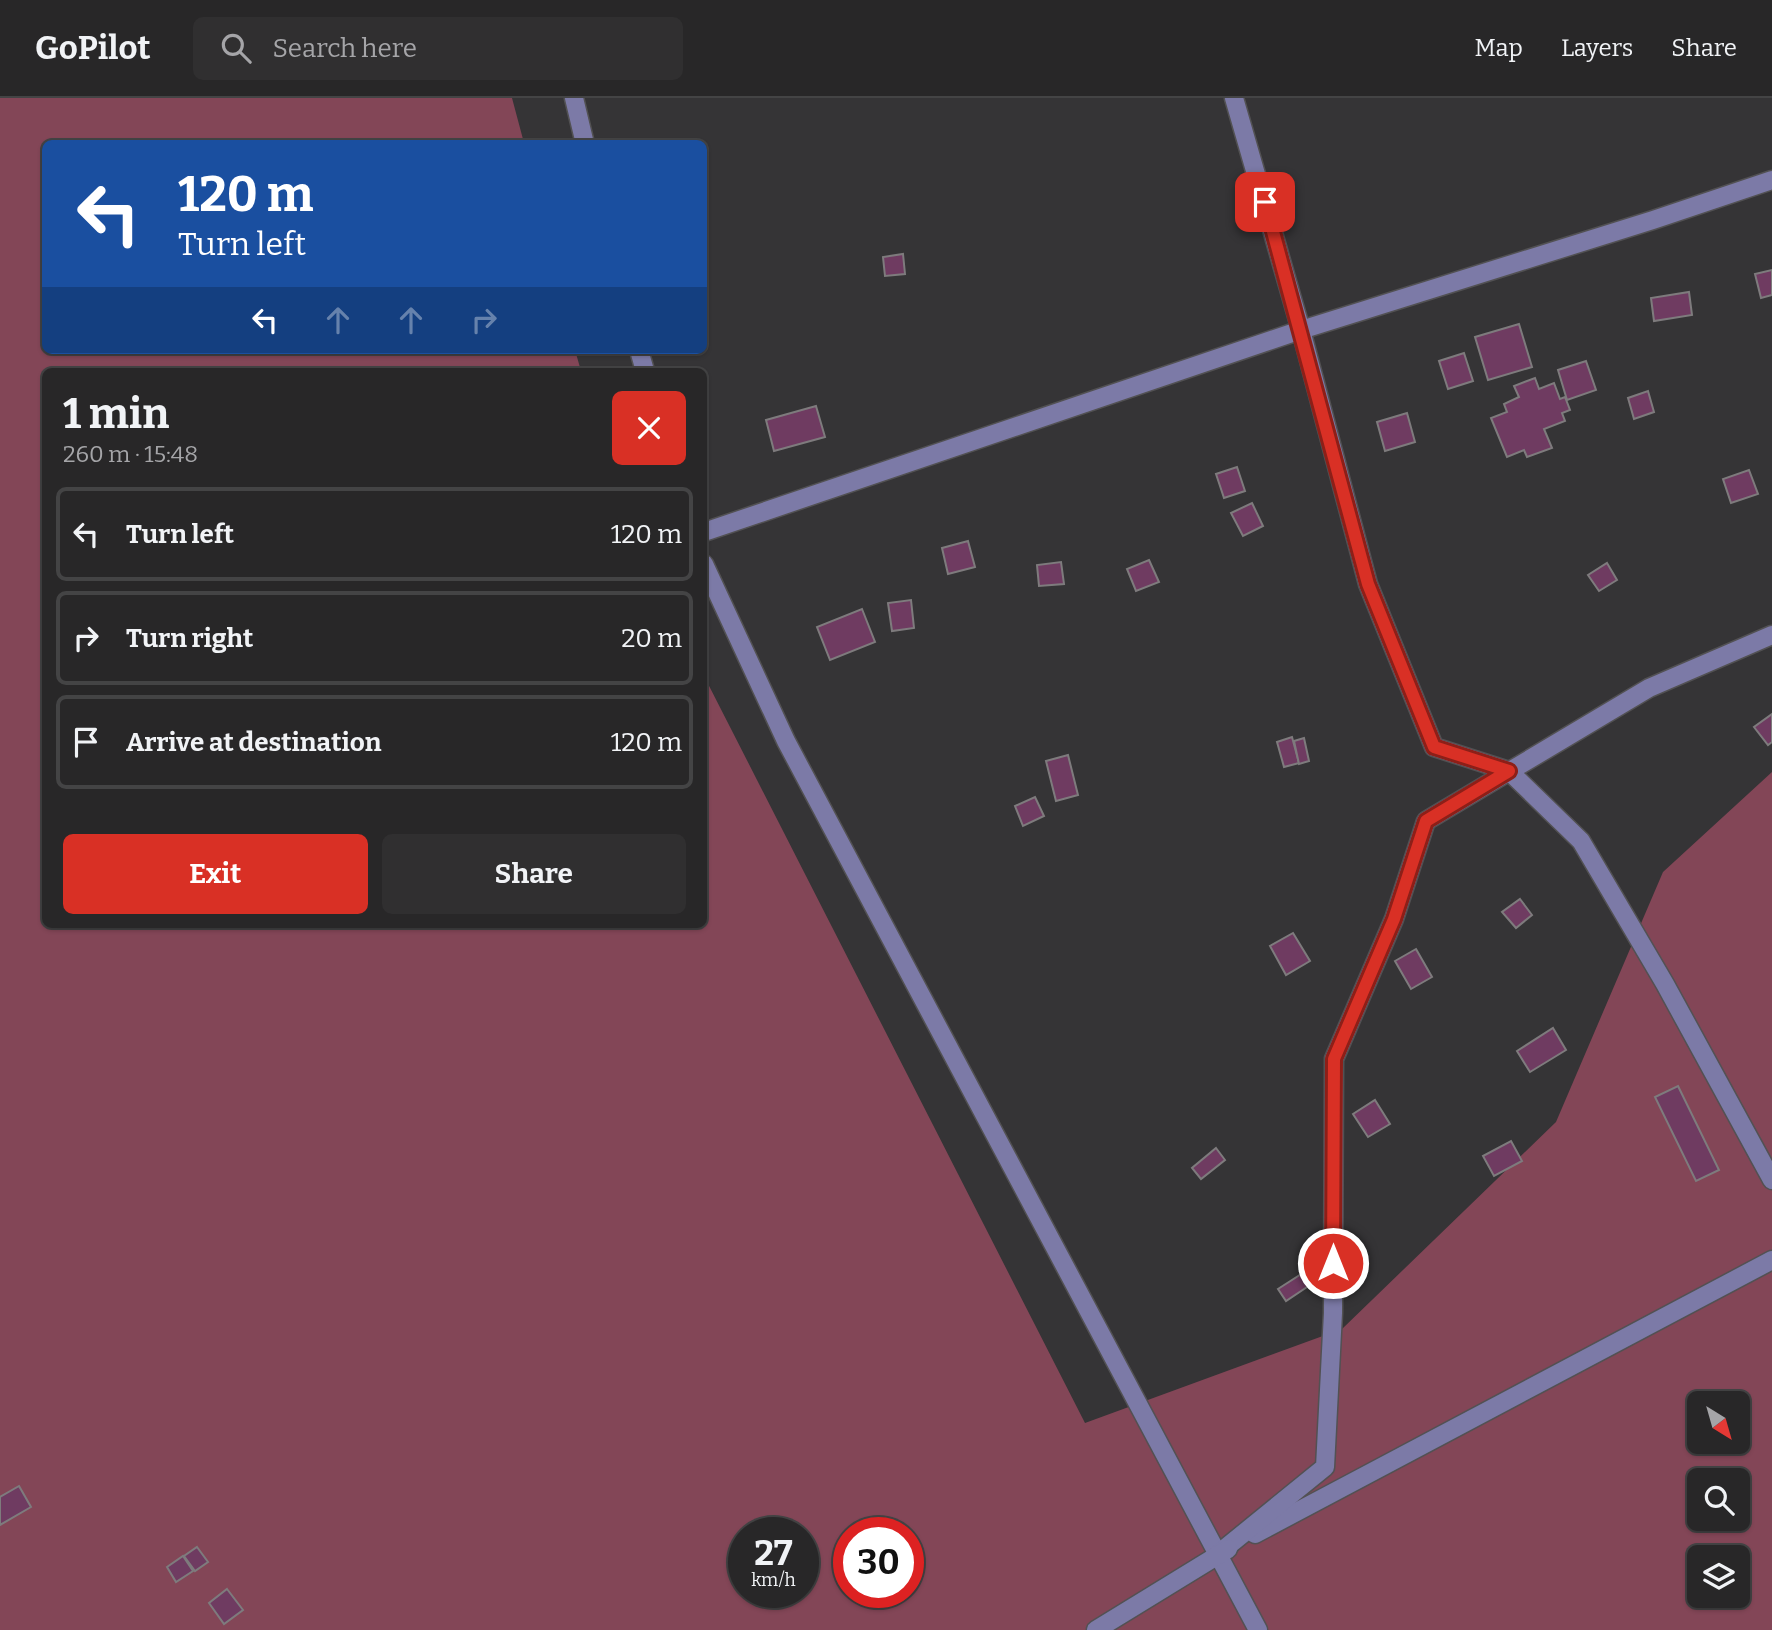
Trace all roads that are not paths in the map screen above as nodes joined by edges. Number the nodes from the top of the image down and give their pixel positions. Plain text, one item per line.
1 (574, 98) edge
2 (1234, 98) edge
3 (584, 140) edge
4 (1772, 180) edge
5 (1301, 330) junction
6 (707, 531) edge
7 (707, 570) edge
8 (1772, 635) edge
9 (1509, 771) junction
10 (1772, 1180) edge
11 (1772, 1260) edge
12 (1218, 1554) junction
13 (1096, 1630) edge
14 (1258, 1630) edge

1 - 3 street
2 - 5 street
4 - 5 street
5 - 6 street
5 - 9 street
7 - 12 street
8 - 9 street
9 - 10 street
9 - 12 street
11 - 12 street
12 - 13 street
12 - 14 street

